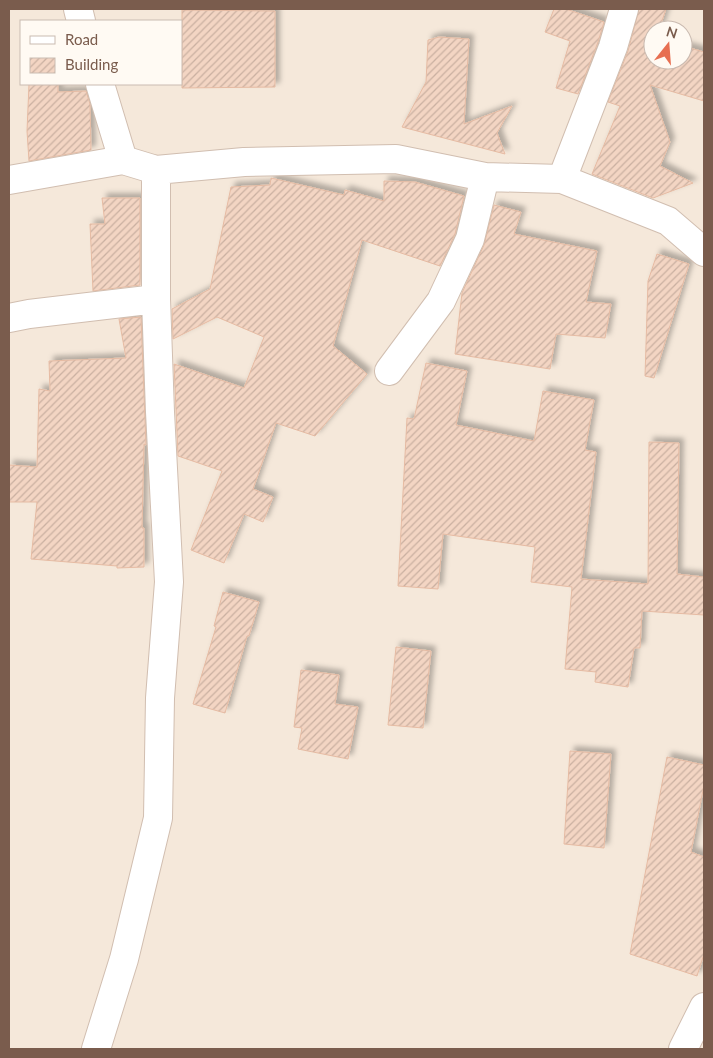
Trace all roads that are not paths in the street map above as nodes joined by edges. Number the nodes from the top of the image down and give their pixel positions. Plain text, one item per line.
1 (624, 9) edge
2 (100, 85) edge
3 (123, 160) junction
4 (156, 170) junction
5 (485, 177) junction
6 (562, 179) junction
7 (9, 180) edge
8 (704, 252) edge
9 (156, 299) junction
10 (9, 318) edge
11 (389, 371) dead end
12 (704, 1007) edge
13 (96, 1049) edge
14 (683, 1049) edge

1 - 6 street
2 - 3 street
3 - 4 street
3 - 7 street
4 - 5 street
4 - 9 street
5 - 6 street
5 - 11 street
6 - 8 street
9 - 10 street
9 - 13 street
12 - 14 street

